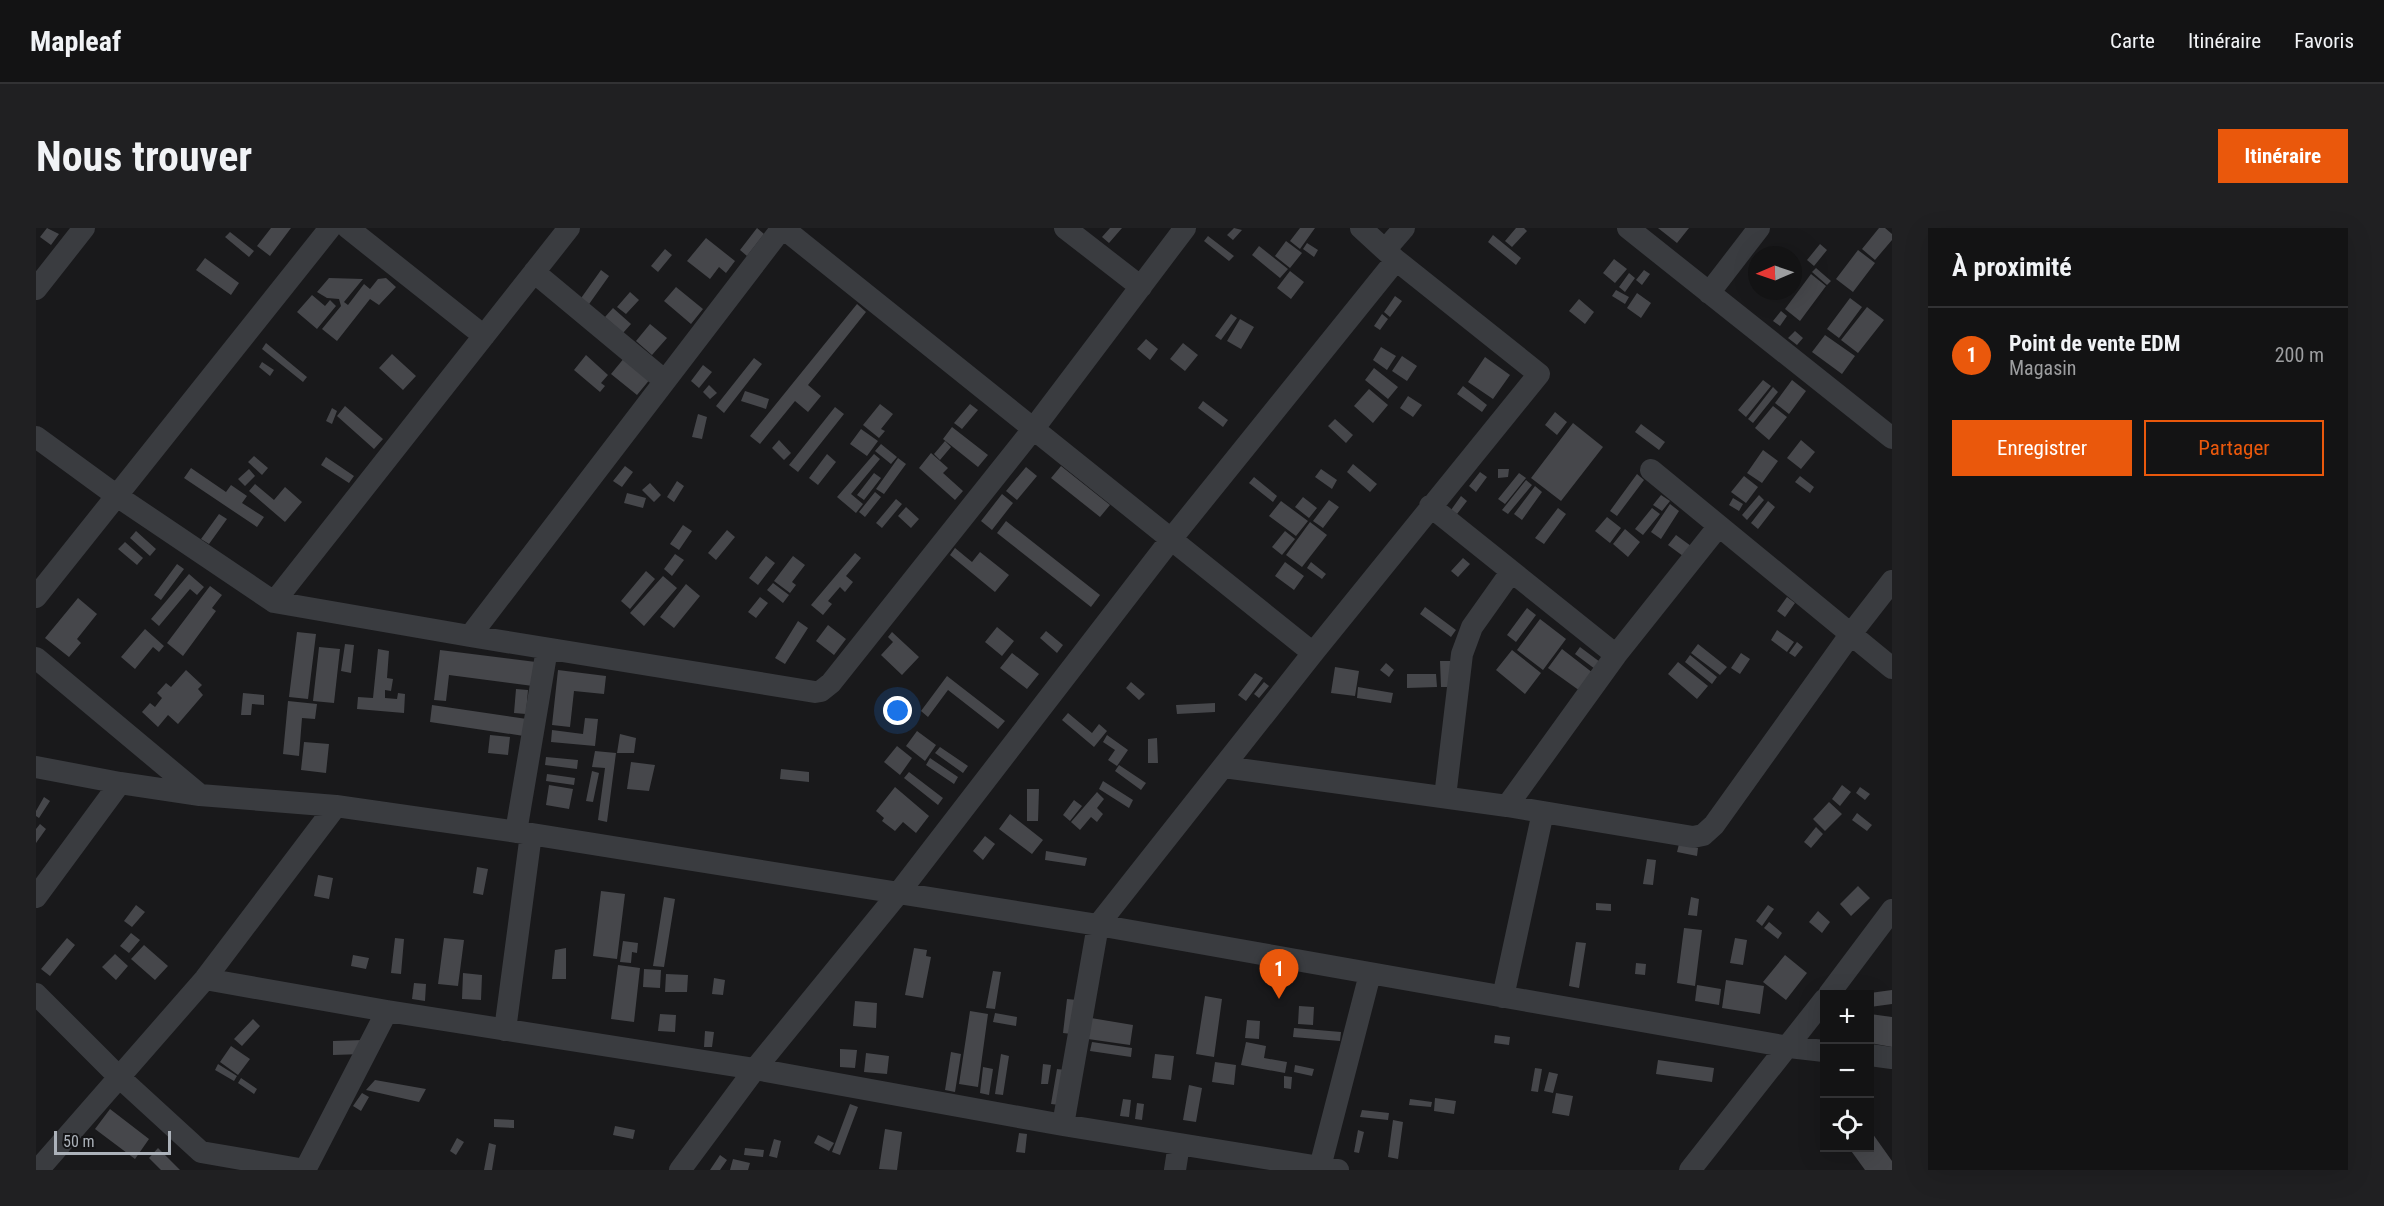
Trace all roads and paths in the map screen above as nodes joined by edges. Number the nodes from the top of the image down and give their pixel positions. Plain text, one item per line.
1 (84, 228) edge
2 (330, 228) edge
3 (348, 228) edge
4 (569, 228) edge
5 (783, 228) edge
6 (1065, 228) edge
7 (1185, 228) edge
8 (1361, 228) edge
9 (1404, 228) edge
10 (1628, 228) edge
11 (1759, 228) edge
12 (1390, 255) junction
13 (534, 272) junction
14 (1141, 287) junction
15 (36, 289) edge
16 (1709, 293) junction
17 (484, 336) junction
18 (665, 381) junction
19 (1034, 428) junction
20 (36, 437) edge
21 (1892, 438) edge
22 (1651, 470) dead end
23 (117, 496) junction
24 (1430, 506) junction
25 (1718, 527) junction
26 (1172, 538) junction
27 (1511, 572) junction
28 (1892, 580) edge
29 (36, 597) edge
30 (274, 602) junction
31 (1850, 635) junction
32 (470, 636) junction
33 (547, 649) junction
34 (1313, 653) junction
35 (1616, 655) junction
36 (36, 658) edge
37 (1892, 668) edge
38 (36, 767) edge
39 (1224, 767) junction
40 (120, 783) junction
41 (200, 795) junction
42 (1445, 797) junction
43 (336, 806) junction
44 (1507, 806) junction
45 (1543, 812) junction
46 (523, 833) junction
47 (897, 895) junction
48 (36, 897) edge
49 (1892, 910) edge
50 (1098, 925) junction
51 (1370, 974) junction
52 (205, 979) junction
53 (1832, 990) edge
54 (36, 994) edge
55 (1503, 997) junction
56 (1820, 1005) edge
57 (387, 1011) junction
58 (505, 1030) junction
59 (1789, 1047) junction
60 (1820, 1051) edge
61 (1874, 1056) edge
62 (1892, 1058) edge
63 (755, 1069) junction
64 (118, 1076) junction
65 (1063, 1125) junction
66 (1179, 1144) junction
67 (1329, 1168) edge
68 (38, 1170) edge
69 (305, 1170) edge
70 (680, 1170) edge
71 (1175, 1170) edge
72 (1690, 1170) edge

1 - 15 street
2 - 23 street
3 - 17 street
4 - 13 street
5 - 18 street
5 - 19 street
6 - 14 street
7 - 14 street
8 - 12 street
9 - 12 street
10 - 16 street
11 - 16 street
12 - 24 street
12 - 26 street
13 - 17 street
13 - 18 street
14 - 19 street
16 - 21 street
17 - 30 street
18 - 32 street
19 - 26 street
19 - 33 street
20 - 23 street
22 - 25 street
23 - 29 street
23 - 30 street
24 - 27 street
24 - 34 street
25 - 31 street
25 - 35 street
26 - 34 street
26 - 47 street
27 - 35 street
27 - 42 street
28 - 31 street
30 - 32 street
31 - 37 street
31 - 45 street
32 - 33 street
33 - 46 street
34 - 39 street
35 - 44 street
36 - 41 street
38 - 40 street
39 - 42 street
39 - 50 street
40 - 41 street
40 - 48 street
41 - 43 street
42 - 44 street
43 - 46 street
43 - 52 street
44 - 45 street
45 - 55 street
46 - 47 street
46 - 58 street
47 - 50 street
47 - 63 street
49 - 53 street
50 - 51 street
50 - 65 street
51 - 55 street
51 - 67 street
52 - 57 street
52 - 64 street
54 - 64 street
55 - 59 street
56 - 59 street
57 - 58 street
57 - 69 street
58 - 63 street
59 - 60 street
59 - 72 street
61 - 62 street
63 - 65 street
63 - 70 street
64 - 68 street
64 - 69 street
65 - 66 street
66 - 67 street
66 - 71 street

